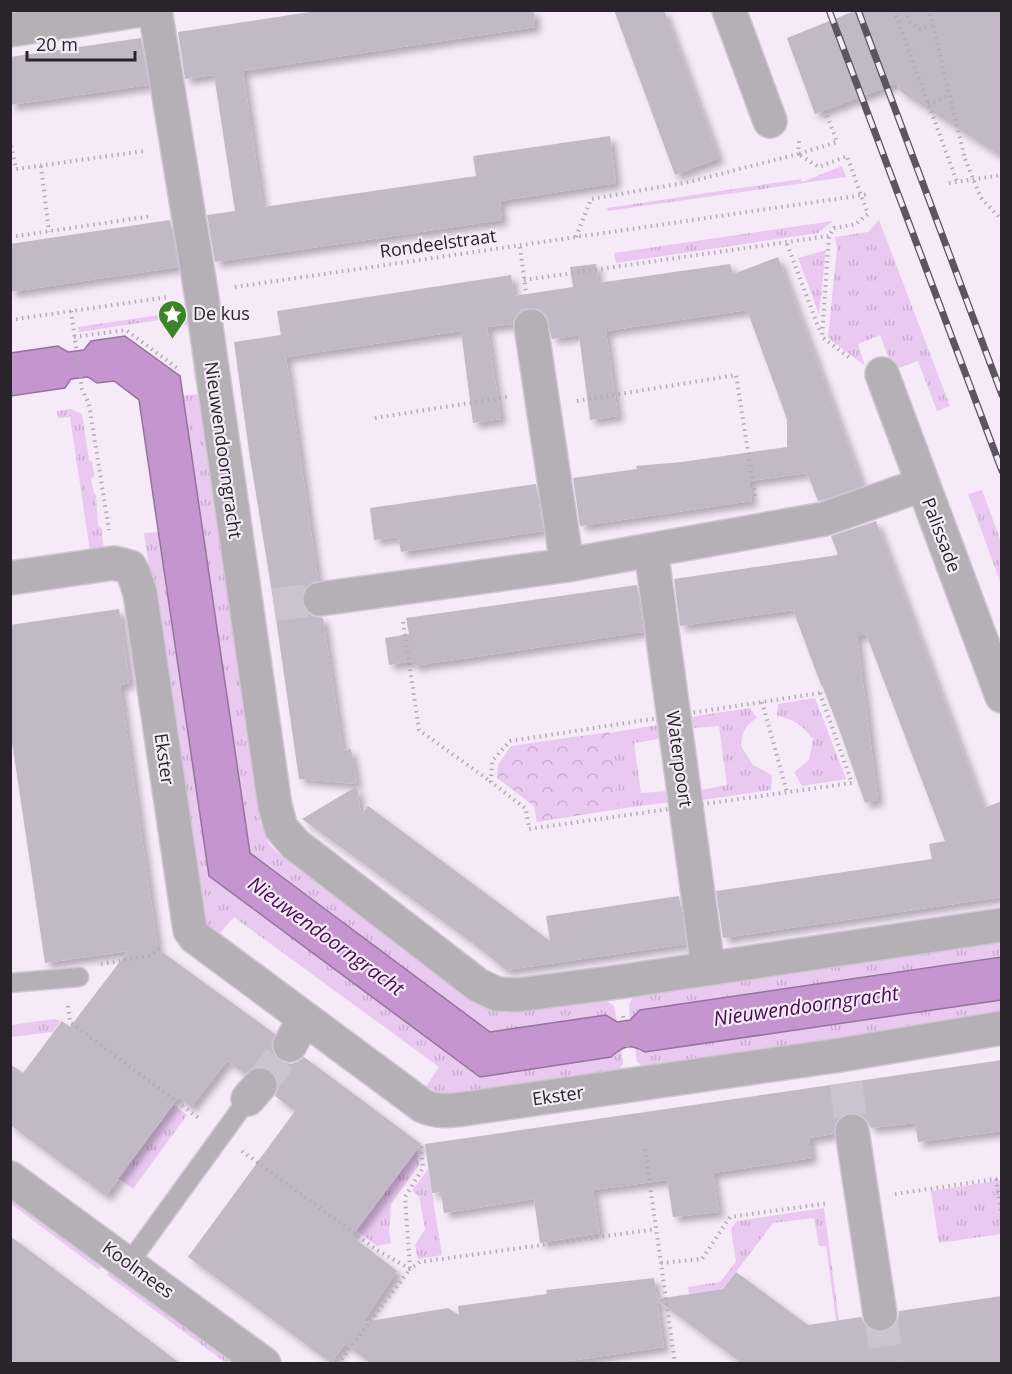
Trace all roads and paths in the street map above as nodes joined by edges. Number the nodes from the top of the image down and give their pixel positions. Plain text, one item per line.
1 (141, 10) edge
2 (155, 10) edge
3 (729, 10) edge
4 (894, 10) edge
5 (906, 10) edge
6 (930, 14) dead end
7 (933, 25) junction
8 (10, 30) edge
9 (950, 95) junction
10 (928, 104) junction
11 (825, 110) dead end
12 (770, 121) dead end
13 (10, 140) edge
14 (177, 146) junction
15 (798, 154) junction
16 (41, 166) junction
17 (1002, 175) edge
18 (957, 182) junction
19 (949, 183) dead end
20 (870, 194) dead end
21 (861, 196) junction
22 (187, 210) junction
23 (1001, 219) edge
24 (49, 231) junction
25 (829, 236) junction
26 (10, 237) edge
27 (576, 238) junction
28 (787, 244) junction
29 (520, 246) junction
30 (524, 280) junction
31 (201, 292) junction
32 (71, 311) junction
33 (10, 320) edge
34 (531, 326) joint
35 (822, 337) junction
36 (74, 338) junction
37 (183, 373) dead end
38 (882, 374) joint
39 (542, 399) junction
40 (375, 418) dead end
41 (921, 485) junction
42 (761, 531) junction
43 (651, 550) junction
44 (114, 564) junction
45 (567, 565) junction
46 (10, 578) edge
47 (397, 588) junction
48 (320, 599) tunnel mouth
49 (1002, 696) edge
50 (762, 702) dead end
51 (490, 782) dead end
52 (787, 792) dead end
53 (1002, 925) edge
54 (190, 930) junction
55 (708, 968) junction
56 (72, 977) junction
57 (10, 983) edge
58 (623, 1020) dead end
59 (1002, 1028) edge
60 (628, 1050) dead end
61 (254, 1092) tunnel mouth
62 (432, 1110) junction
63 (852, 1131) tunnel mouth
64 (222, 1136) junction
65 (645, 1149) dead end
66 (10, 1178) edge
67 (999, 1179) edge
68 (863, 1198) junction
69 (1002, 1217) edge
70 (656, 1229) junction
71 (129, 1263) junction
72 (661, 1263) junction
73 (410, 1269) junction
74 (880, 1314) tunnel mouth
75 (264, 1364) edge
76 (338, 1364) edge
77 (675, 1364) edge

1 - 8 street
2 - 14 street, Nieuwendoorngracht
3 - 12 street
4 - 10 path
5 - 7 path
6 - 7 path
7 - 9 path
9 - 10 path
9 - 23 path, bridge
10 - 18 path
11 - 15 path
13 - 16 path
14 - 16 path
14 - 22 street, Nieuwendoorngracht
15 - 21 path
15 - 27 path
16 - 24 path
17 - 18 path
18 - 19 path
20 - 21 path, Rondeelstraat
21 - 25 path
21 - 27 path, Rondeelstraat
22 - 24 path
22 - 31 street, Nieuwendoorngracht
24 - 26 path
25 - 28 path
25 - 35 path
27 - 29 path, Rondeelstraat
28 - 30 path
28 - 35 path
29 - 30 path
29 - 31 path, Rondeelstraat
30 - 34 path
31 - 32 path, Rondeelstraat
31 - 55 street, Nieuwendoorngracht
32 - 33 path, Rondeelstraat
32 - 36 path
34 - 39 street
35 - 38 path
36 - 37 path
36 - 44 path
38 - 41 street, Palissade
39 - 40 path
39 - 42 path
39 - 45 street
41 - 42 street
41 - 49 street, Palissade
42 - 43 street
43 - 45 street
43 - 55 street, Waterpoort
44 - 46 street
44 - 54 street, Ekster
45 - 47 street
47 - 48 street
47 - 51 path
50 - 52 path
53 - 55 street, Nieuwendoorngracht
54 - 56 path
54 - 62 street
56 - 57 lane
56 - 64 path
58 - 60 path
59 - 62 street, Ekster
61 - 64 lane
62 - 73 path
63 - 68 street
64 - 71 lane
64 - 73 path
65 - 70 path
66 - 71 street, Koolmees
67 - 68 path
67 - 69 path
68 - 72 path
68 - 74 street
70 - 72 path
70 - 73 path
71 - 75 street, Koolmees
72 - 77 path
73 - 76 path

